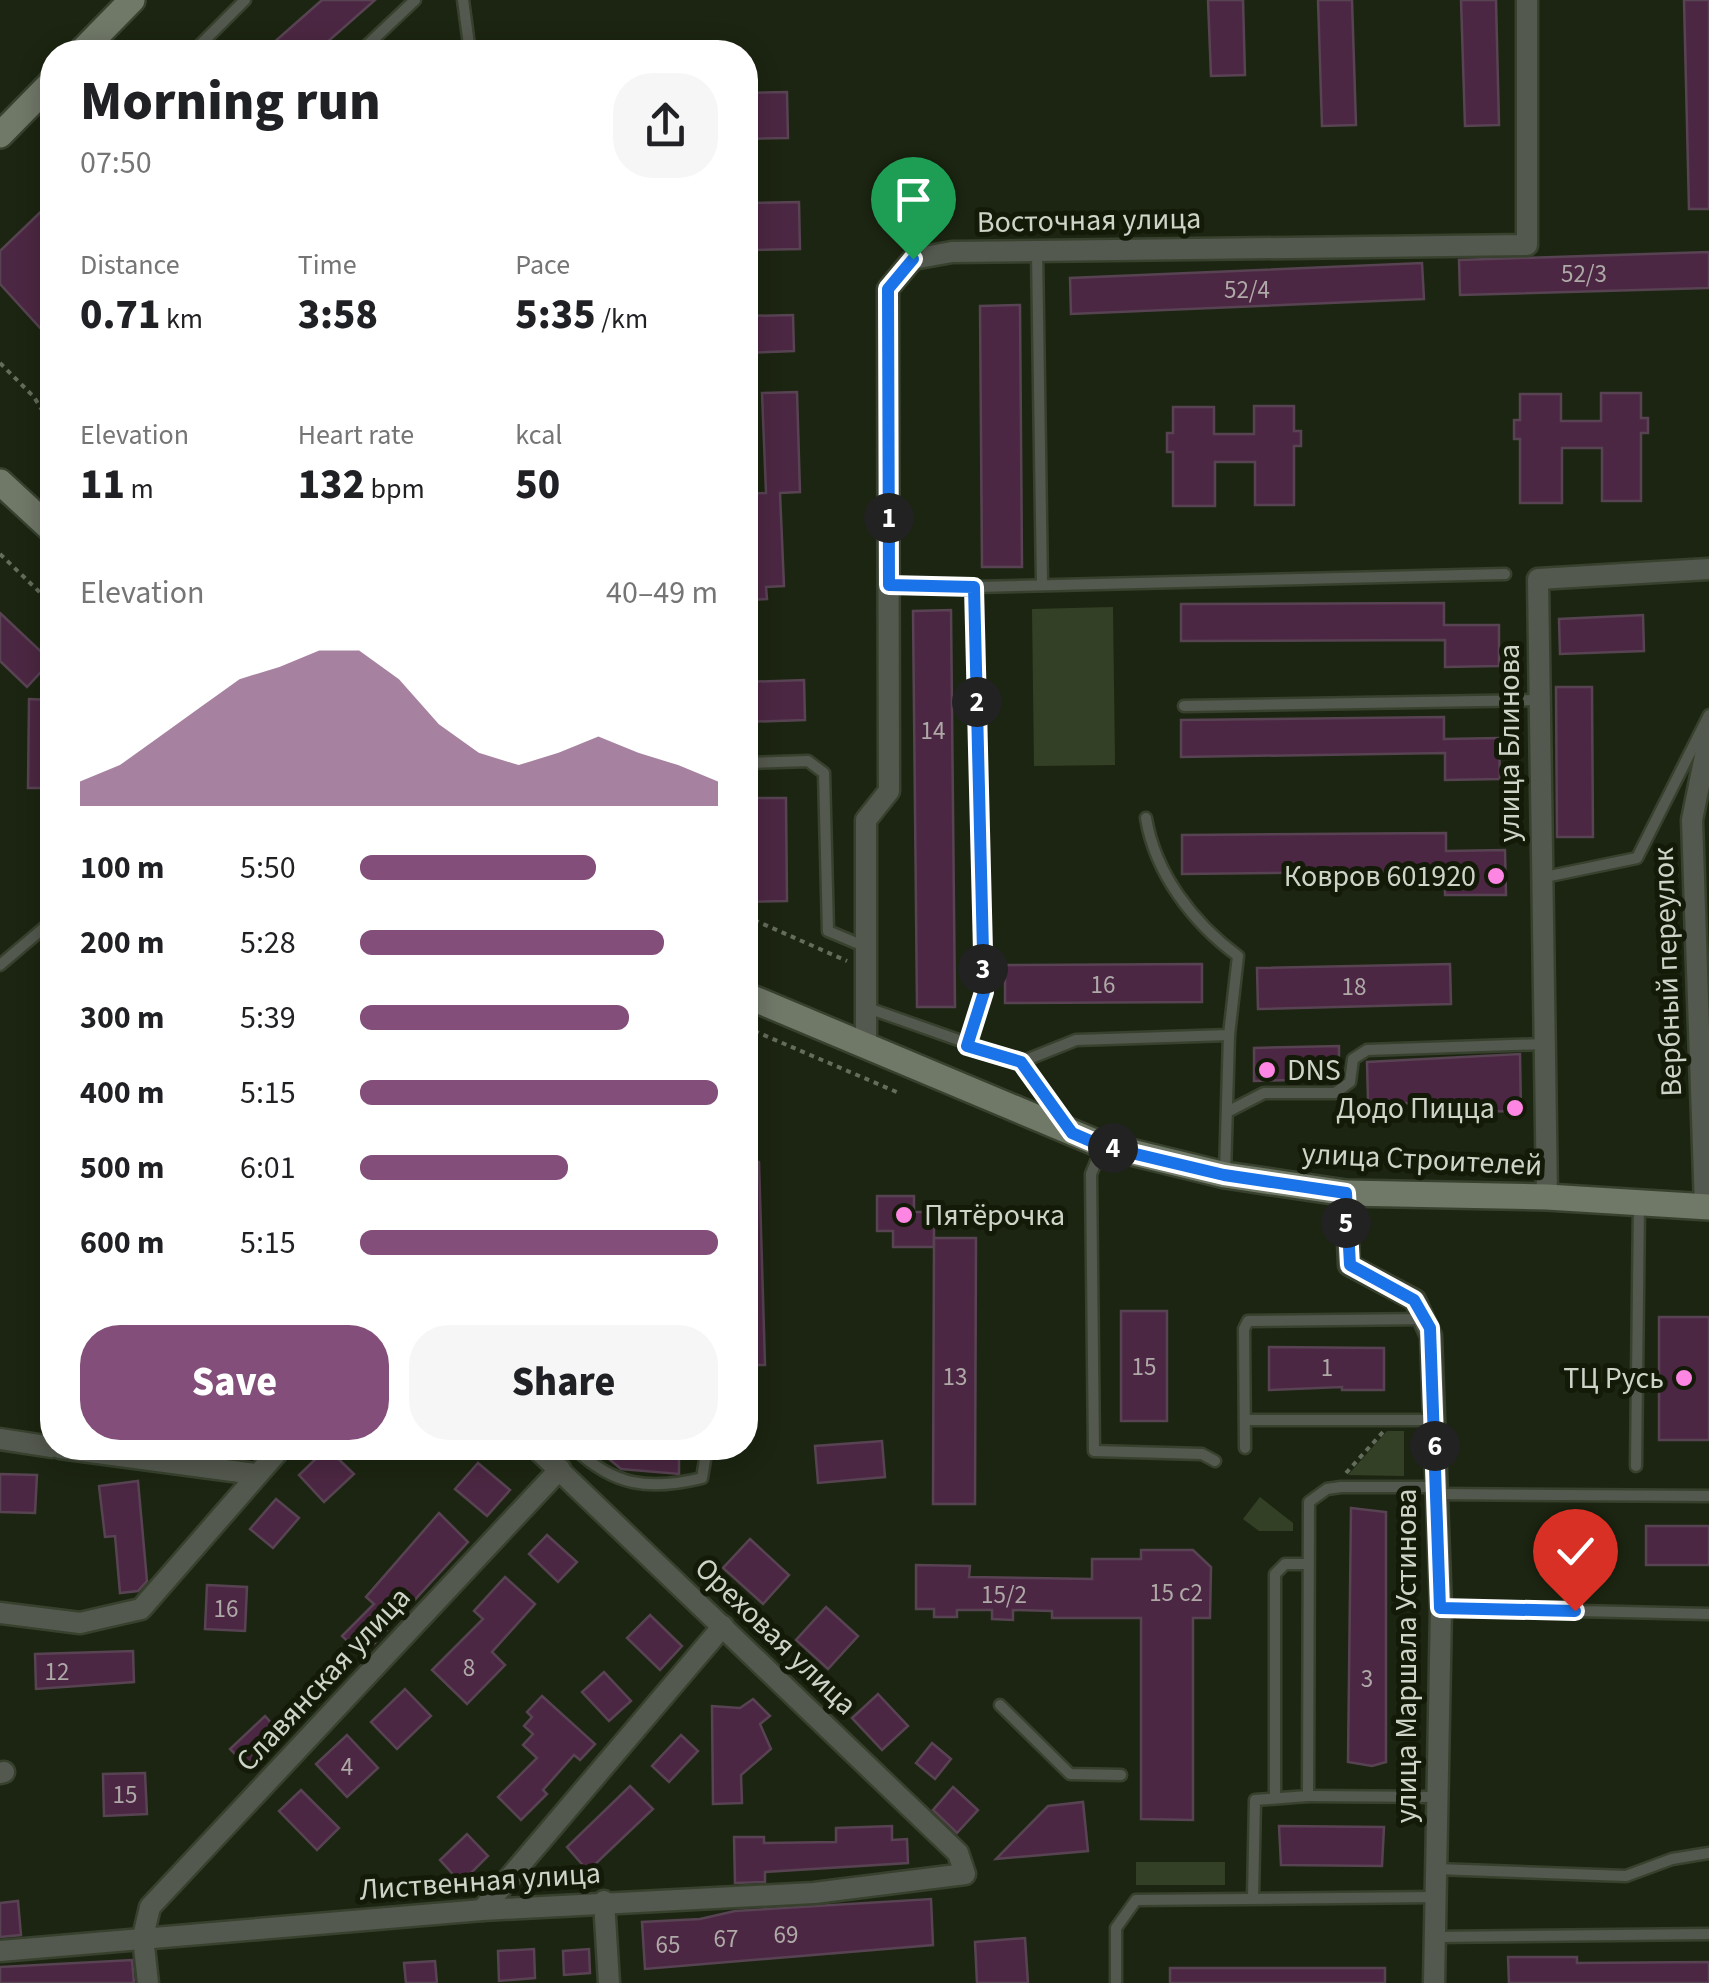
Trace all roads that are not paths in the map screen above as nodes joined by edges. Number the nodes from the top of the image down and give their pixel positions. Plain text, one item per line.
1 (132, 0) edge
2 (245, 0) edge
3 (414, 0) edge
4 (462, 0) edge
5 (1526, 0) edge
6 (93, 40) edge
7 (205, 40) edge
8 (372, 40) edge
9 (468, 40) edge
10 (40, 94) edge
11 (0, 135) edge
12 (1037, 251) junction
13 (0, 482) edge
14 (40, 519) edge
15 (1709, 569) edge
16 (1505, 574) dead end
17 (889, 585) junction
18 (1042, 585) junction
19 (974, 587) junction
20 (1539, 700) junction
21 (1184, 706) dead end
22 (1709, 715) edge
23 (1709, 736) edge
24 (758, 763) edge
25 (1146, 818) dead end
26 (1540, 878) junction
27 (40, 930) edge
28 (866, 947) junction
29 (0, 965) edge
30 (758, 1001) edge
31 (865, 1007) junction
32 (1230, 1035) junction
33 (1543, 1044) junction
34 (967, 1046) junction
35 (866, 1048) junction
36 (1021, 1062) junction
37 (1229, 1111) junction
38 (1072, 1133) junction
39 (1102, 1146) junction
40 (1224, 1175) junction
41 (1346, 1193) junction
42 (1547, 1198) junction
43 (1639, 1204) junction
44 (1707, 1207) edge
45 (1427, 1319) junction
46 (1245, 1420) junction
47 (1434, 1420) junction
48 (0, 1440) edge
49 (40, 1445) edge
50 (1245, 1448) dead end
51 (152, 1460) edge
52 (269, 1460) edge
53 (550, 1460) edge
54 (587, 1460) edge
55 (708, 1460) edge
56 (1215, 1461) dead end
57 (1636, 1466) dead end
58 (560, 1469) junction
59 (255, 1474) junction
60 (1437, 1490) junction
61 (1709, 1496) edge
62 (1306, 1564) junction
63 (1440, 1608) junction
64 (0, 1614) edge
65 (1709, 1614) edge
66 (723, 1626) junction
67 (1000, 1705) dead end
68 (1121, 1775) dead end
69 (1275, 1796) junction
70 (1308, 1796) junction
71 (1438, 1797) junction
72 (1709, 1853) edge
73 (1436, 1869) junction
74 (965, 1874) joint
75 (1253, 1897) junction
76 (1436, 1897) junction
77 (604, 1902) junction
78 (482, 1910) junction
79 (1709, 1934) edge
80 (143, 1936) junction
81 (1435, 1938) junction
82 (0, 1951) edge
83 (148, 1983) edge
84 (609, 1983) edge
85 (1116, 1983) edge
86 (1434, 1983) edge

1 - 6 main road
2 - 7 lane
3 - 8 lane
4 - 9 lane
5 - 12 street, Восточная улица
10 - 11 main road
12 - 17 street, Восточная улица
12 - 18 lane
13 - 14 main road
15 - 20 street, улица Блинова
16 - 18 lane
17 - 19 lane
17 - 28 street, Восточная улица
18 - 19 lane
19 - 34 lane
20 - 21 lane
20 - 26 street, улица Блинова
22 - 26 lane
23 - 44 street, Вербный переулок
24 - 28 lane
25 - 32 lane
26 - 33 street, улица Блинова
27 - 29 lane
28 - 31 street, Восточная улица
30 - 35 main road, улица Строителей
31 - 34 lane
31 - 35 street, Восточная улица
32 - 36 lane
32 - 37 lane
33 - 37 lane
33 - 42 street, улица Блинова
34 - 36 lane
35 - 38 main road, улица Строителей
36 - 38 lane
37 - 40 lane
38 - 39 main road, улица Строителей
39 - 40 main road, улица Строителей
39 - 56 lane
40 - 41 main road, улица Строителей
41 - 42 main road, улица Строителей
41 - 45 street
42 - 43 main road, улица Строителей
43 - 44 main road, улица Строителей
43 - 57 lane
45 - 46 lane
45 - 47 street, улица Маршала Устинова
46 - 47 lane
46 - 50 lane
47 - 60 street, улица Маршала Устинова
48 - 49 street
51 - 59 street
52 - 59 street
53 - 58 street, Ореховая улица
54 - 55 lane
58 - 66 street, Ореховая улица
58 - 80 street, Славянская улица
59 - 64 street
60 - 61 lane
60 - 62 lane
60 - 63 street, улица Маршала Устинова
62 - 69 lane
62 - 70 lane
63 - 65 lane
63 - 71 street, улица Маршала Устинова
66 - 74 street, Ореховая улица
66 - 78 street
67 - 68 lane
69 - 70 lane
69 - 75 lane
70 - 71 lane
71 - 73 street, улица Маршала Устинова
72 - 73 lane
73 - 76 street, улица Маршала Устинова
74 - 77 street, Лиственная улица
75 - 76 lane
75 - 85 lane
76 - 81 street, улица Маршала Устинова
77 - 78 street, Лиственная улица
77 - 84 street
78 - 80 street, Лиственная улица
79 - 81 lane
80 - 82 street, Лиственная улица
80 - 83 street
81 - 86 street, улица Маршала Устинова

